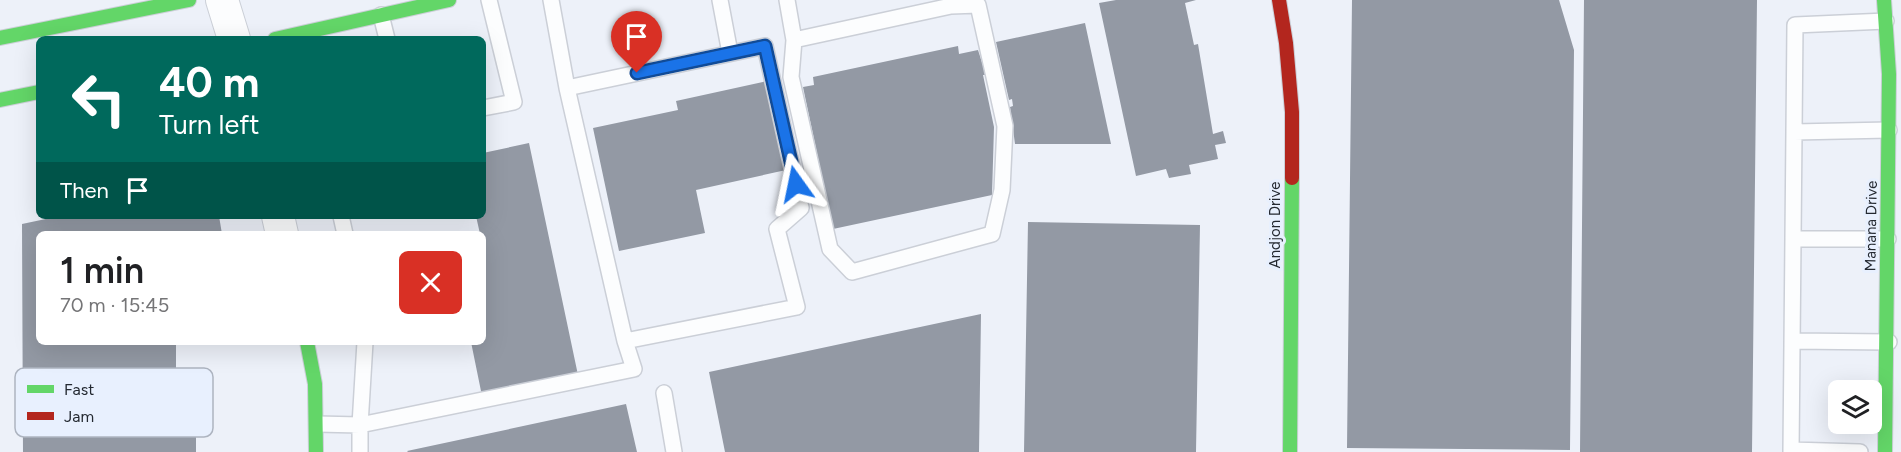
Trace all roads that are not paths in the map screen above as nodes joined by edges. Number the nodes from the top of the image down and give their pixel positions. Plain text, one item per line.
1 (189, 0) edge
2 (222, 0) edge
3 (449, 0) edge
4 (489, 0) edge
5 (550, 0) edge
6 (720, 0) edge
7 (787, 0) edge
8 (1279, 0) edge
9 (1884, 0) edge
10 (951, 3) edge
11 (381, 15) junction
12 (1886, 21) junction
13 (1, 33) edge
14 (233, 36) edge
15 (288, 36) edge
16 (386, 36) edge
17 (795, 40) junction
18 (730, 53) junction
19 (567, 88) junction
20 (36, 93) edge
21 (0, 100) edge
22 (486, 107) edge
23 (1889, 130) junction
24 (1794, 132) junction
25 (1895, 202) edge
26 (1794, 238) junction
27 (1888, 238) junction
28 (625, 341) junction
29 (1792, 341) junction
30 (1894, 342) edge
31 (308, 345) edge
32 (364, 345) edge
33 (664, 393) dead end
34 (317, 424) junction
35 (360, 425) junction
36 (1893, 427) edge
37 (1791, 451) edge
38 (316, 452) edge
39 (360, 452) edge
40 (674, 452) edge
41 (1290, 452) edge
42 (1860, 452) edge
43 (1885, 452) edge

1 - 13 street
2 - 14 street
3 - 11 street
4 - 22 lane
5 - 19 lane
6 - 18 lane
7 - 17 lane
8 - 41 street, Andjon Drive
9 - 12 street, Manana Drive
10 - 17 lane
10 - 17 lane
11 - 15 street
11 - 16 lane
12 - 23 street, Manana Drive
12 - 24 lane
18 - 19 lane
18 - 28 lane
19 - 28 lane
20 - 21 street
23 - 24 lane
23 - 25 street, Manana Drive
24 - 26 lane
25 - 27 street, Manana Drive
26 - 27 lane
26 - 29 lane
27 - 30 street, Manana Drive
28 - 35 lane
29 - 30 lane
29 - 37 lane
30 - 36 street, Manana Drive
31 - 34 street
32 - 35 lane
33 - 40 lane
34 - 35 lane
34 - 38 street
35 - 39 lane
36 - 43 street, Manana Drive
37 - 42 lane

